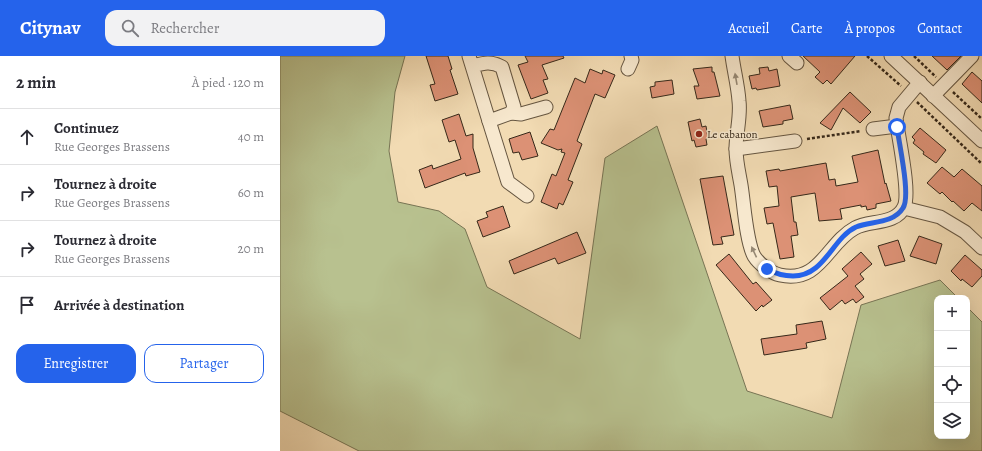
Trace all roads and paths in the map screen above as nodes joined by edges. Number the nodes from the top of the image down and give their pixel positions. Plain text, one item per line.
1 (631, 56) edge
2 (732, 56) edge
3 (867, 56) edge
4 (891, 56) edge
5 (972, 56) edge
6 (978, 56) edge
7 (982, 60) edge
8 (471, 61) edge
9 (628, 69) dead end
10 (920, 82) junction
11 (910, 95) junction
12 (933, 96) junction
13 (546, 107) dead end
14 (511, 113) junction
15 (489, 121) junction
16 (897, 126) junction
17 (873, 129) joint
18 (795, 141) joint
19 (982, 141) edge
20 (736, 149) junction
21 (982, 164) edge
22 (527, 196) dead end
23 (904, 208) junction
24 (982, 248) edge

1 - 9 street
20 -> 2 street
3 - 11 path
4 - 10 street
5 - 12 street
6 - 7 street
8 - 14 street
8 - 15 street
10 - 11 street
10 - 12 street
11 - 16 street
11 - 21 path
12 - 19 street
13 - 14 street
14 - 15 street
15 - 22 street
16 - 17 street
16 - 23 street
17 - 18 path
18 - 20 street
23 -> 20 street
23 - 24 street

